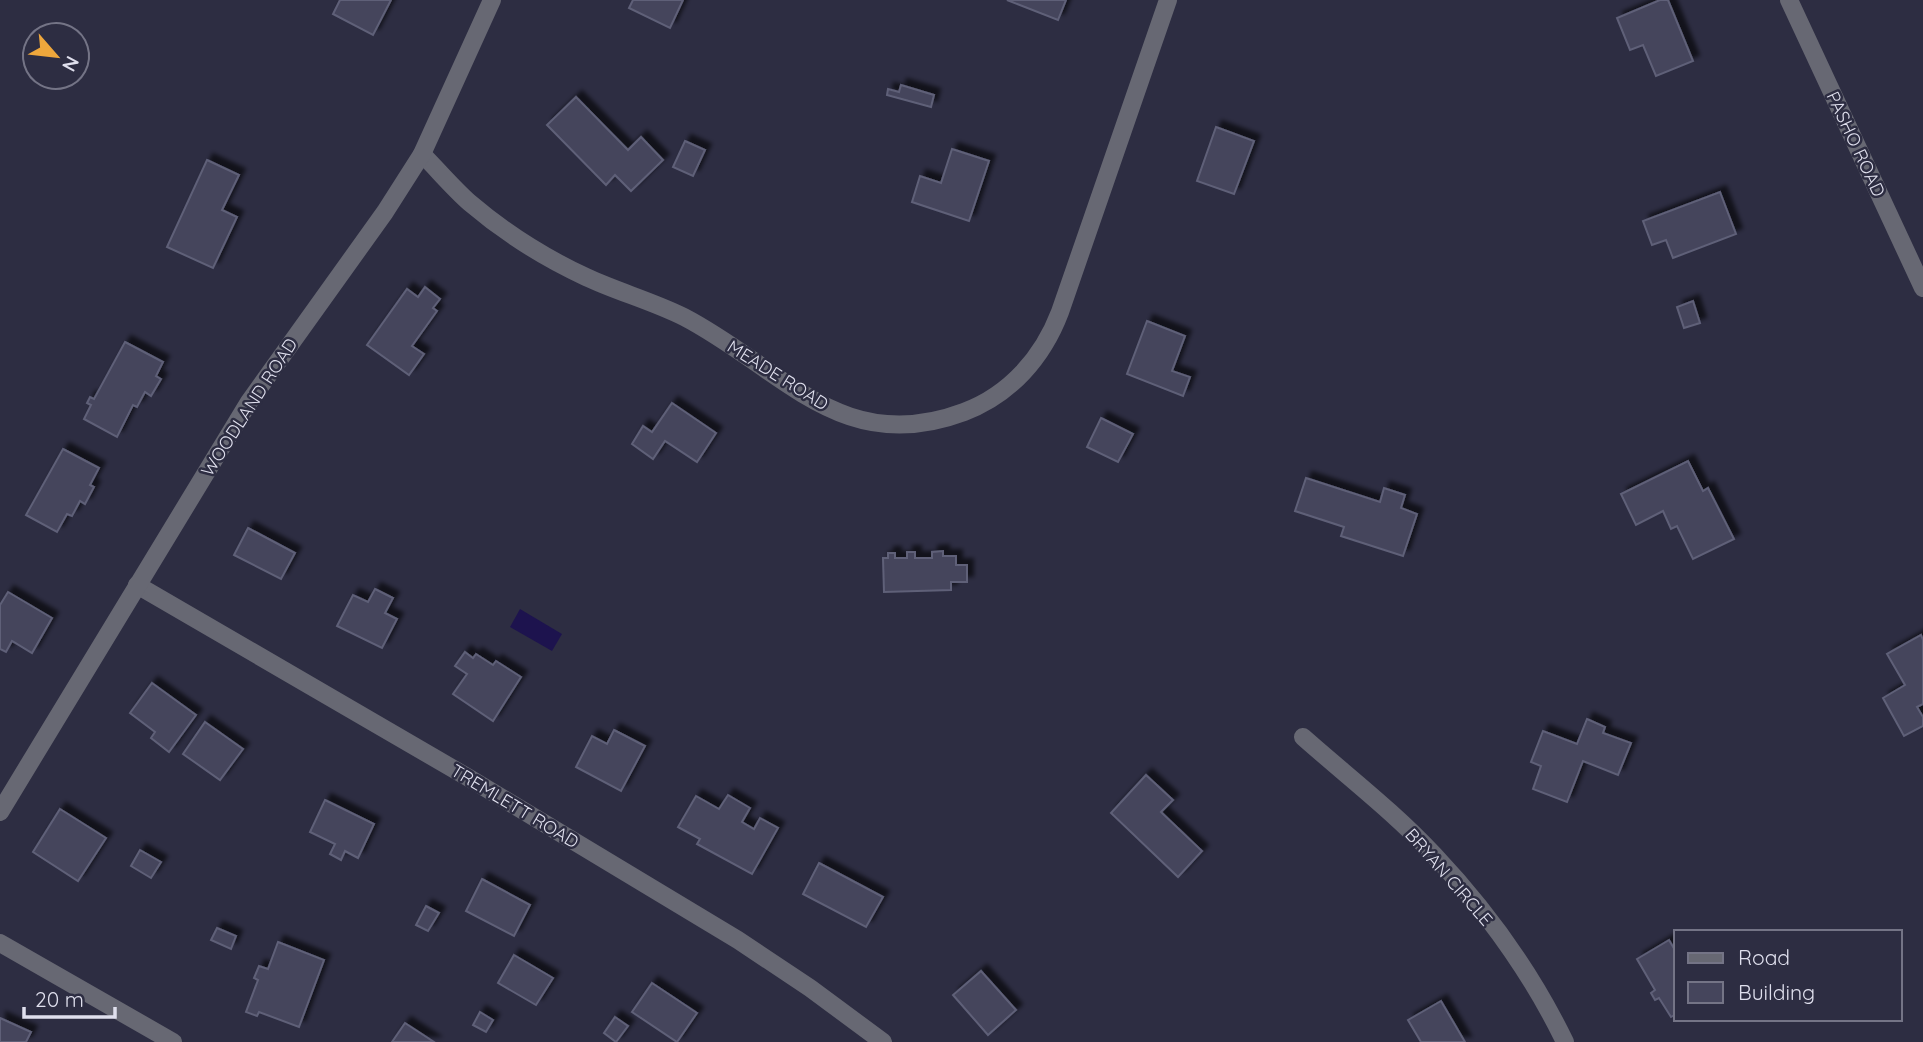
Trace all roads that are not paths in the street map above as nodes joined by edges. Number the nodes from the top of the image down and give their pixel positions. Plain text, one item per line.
1 (492, 0) edge
2 (1168, 0) edge
3 (1788, 0) edge
4 (422, 154) junction
5 (1923, 288) edge
6 (137, 585) junction
7 (1303, 737) dead end
8 (0, 812) edge
9 (0, 943) edge
10 (173, 1042) edge
11 (883, 1042) edge
12 (1565, 1042) edge

1 - 4 street, WOODLAND ROAD
2 - 4 street, MEADE ROAD
3 - 5 street, PASHO ROAD
4 - 6 street, WOODLAND ROAD
6 - 8 street, WOODLAND ROAD
6 - 11 street, TREMLETT ROAD
7 - 12 street, BRYAN CIRCLE
9 - 10 street

